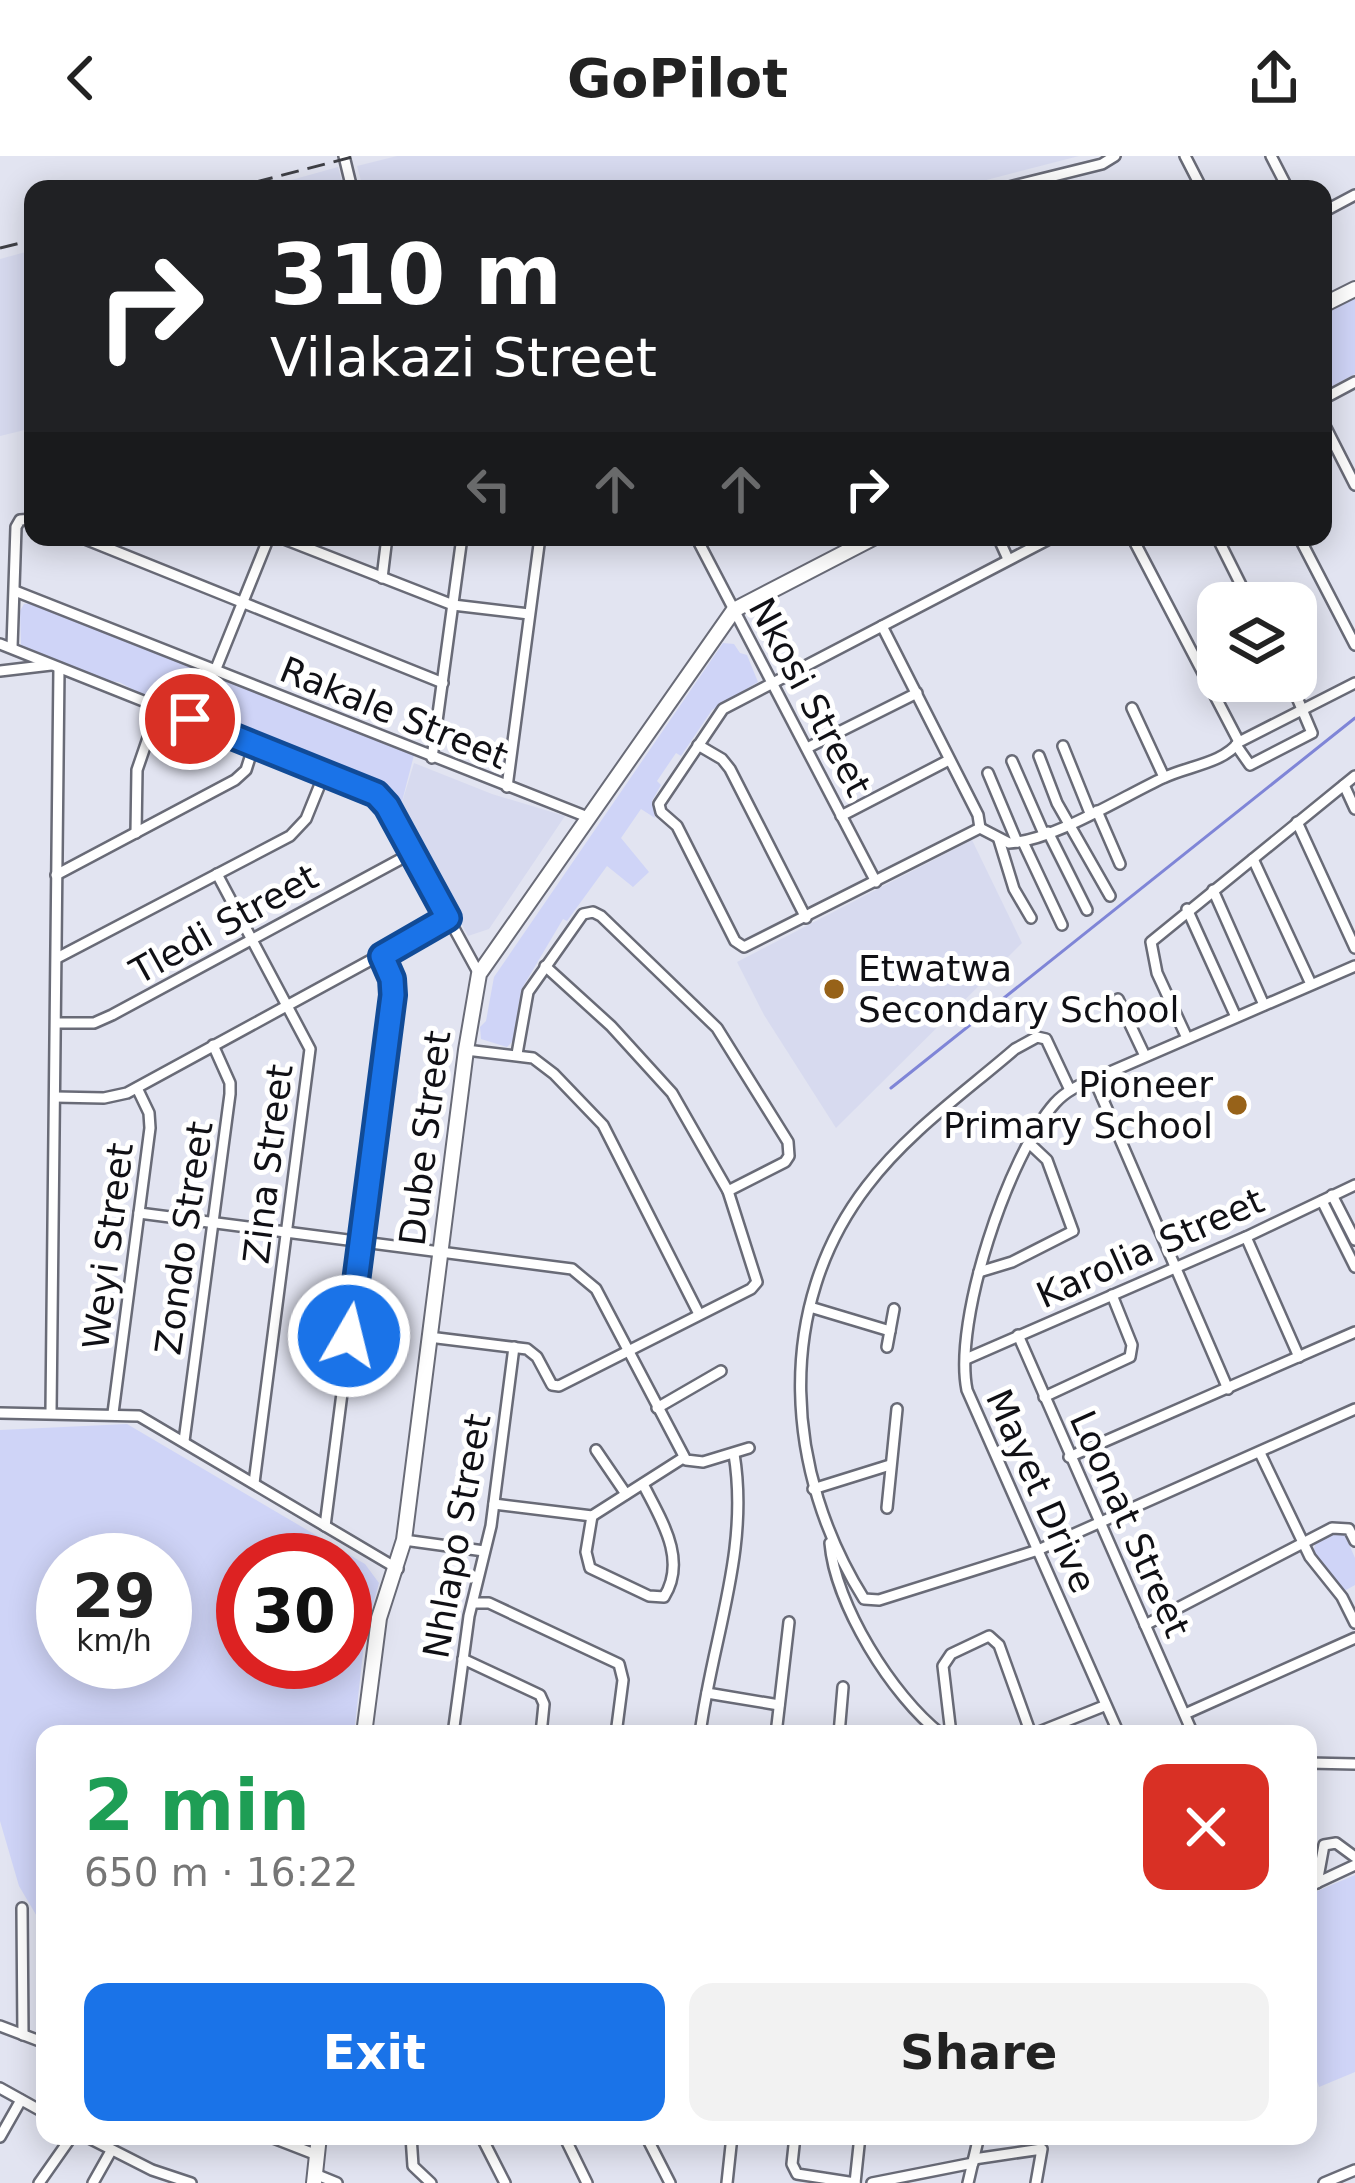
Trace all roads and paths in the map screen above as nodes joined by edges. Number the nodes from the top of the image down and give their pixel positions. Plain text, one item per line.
1 (1115, 156) edge
2 (1037, 180) edge
3 (1332, 439) edge
4 (1355, 484) edge
5 (24, 520) edge
6 (102, 546) edge
7 (265, 546) edge
8 (304, 546) edge
9 (386, 546) edge
10 (461, 546) edge
11 (539, 546) edge
12 (701, 546) edge
13 (857, 546) edge
14 (1002, 546) edge
15 (1035, 546) edge
16 (1137, 546) edge
17 (1221, 546) edge
18 (1304, 546) edge
19 (0, 552) edge
20 (15, 552) junction
21 (1008, 560) junction
22 (382, 578) junction
23 (1239, 582) edge
24 (15, 591) junction
25 (243, 603) junction
26 (453, 605) junction
27 (734, 610) junction
28 (529, 614) junction
29 (883, 626) junction
30 (0, 644) edge
31 (1355, 645) edge
32 (12, 647) junction
33 (55, 666) junction
34 (0, 671) edge
35 (215, 671) junction
36 (443, 682) junction
37 (1355, 682) edge
38 (772, 683) junction
39 (917, 693) junction
40 (1301, 702) edge
41 (159, 706) junction
42 (1132, 708) dead end
43 (1304, 708) junction
44 (1237, 744) junction
45 (254, 745) junction
46 (698, 745) junction
47 (1063, 746) dead end
48 (807, 748) junction
49 (1039, 756) dead end
50 (432, 758) junction
51 (949, 760) junction
52 (1012, 760) dead end
53 (325, 772) junction
54 (988, 773) dead end
55 (1355, 776) edge
56 (1164, 778) junction
57 (1344, 785) junction
58 (507, 787) junction
59 (1355, 809) edge
60 (1093, 812) junction
61 (841, 816) junction
62 (590, 818) junction
63 (1070, 822) junction
64 (1297, 822) junction
65 (980, 828) junction
66 (136, 833) junction
67 (1046, 833) junction
68 (1000, 840) junction
69 (1020, 842) junction
70 (412, 853) junction
71 (1253, 859) junction
72 (1120, 864) dead end
73 (56, 874) junction
74 (217, 874) junction
75 (876, 882) junction
76 (1213, 890) junction
77 (1110, 896) dead end
78 (1187, 909) junction
79 (1088, 910) dead end
80 (448, 918) junction
81 (806, 918) junction
82 (1031, 918) dead end
83 (1062, 925) dead end
84 (252, 939) junction
85 (1355, 948) edge
86 (382, 956) junction
87 (57, 958) junction
88 (1355, 965) edge
89 (545, 966) junction
90 (479, 974) junction
91 (1311, 984) junction
92 (1118, 999) dead end
93 (1264, 1005) junction
94 (287, 1006) junction
95 (1237, 1017) junction
96 (56, 1023) junction
97 (1187, 1038) junction
98 (213, 1046) junction
99 (466, 1051) junction
100 (518, 1054) junction
101 (1145, 1056) junction
102 (1094, 1078) junction
103 (136, 1088) junction
104 (1070, 1090) junction
105 (55, 1097) junction
106 (1030, 1144) junction
107 (1355, 1185) edge
108 (728, 1191) junction
109 (1327, 1198) junction
110 (139, 1213) junction
111 (214, 1222) junction
112 (287, 1232) junction
113 (1246, 1237) junction
114 (1355, 1240) edge
115 (362, 1241) junction
116 (441, 1251) junction
117 (1177, 1267) junction
118 (1355, 1267) edge
119 (979, 1272) junction
120 (1112, 1295) junction
121 (810, 1307) junction
122 (894, 1310) dead end
123 (699, 1314) junction
124 (890, 1331) junction
125 (1355, 1332) edge
126 (1018, 1335) junction
127 (429, 1337) junction
128 (514, 1347) junction
129 (886, 1347) dead end
130 (626, 1351) junction
131 (1299, 1357) junction
132 (965, 1359) junction
133 (721, 1371) dead end
134 (1228, 1389) junction
135 (1044, 1397) junction
136 (657, 1408) junction
137 (897, 1408) dead end
138 (1355, 1410) edge
139 (51, 1412) junction
140 (0, 1413) edge
141 (113, 1413) junction
142 (184, 1441) junction
143 (749, 1448) dead end
144 (596, 1450) dead end
145 (1260, 1453) junction
146 (734, 1454) junction
147 (1070, 1456) junction
148 (683, 1458) junction
149 (890, 1465) junction
150 (254, 1483) junction
151 (643, 1484) junction
152 (813, 1489) junction
153 (626, 1494) junction
154 (494, 1504) junction
155 (887, 1508) dead end
156 (592, 1516) junction
157 (1100, 1524) junction
158 (325, 1526) junction
159 (830, 1538) junction
160 (404, 1540) junction
161 (1301, 1541) junction
162 (1355, 1541) edge
163 (1038, 1550) junction
164 (484, 1551) junction
165 (398, 1569) junction
166 (1355, 1592) edge
167 (1342, 1598) junction
168 (473, 1603) junction
169 (789, 1622) dead end
170 (1355, 1623) edge
171 (1145, 1625) junction
172 (1355, 1638) edge
173 (463, 1659) junction
174 (843, 1687) dead end
175 (707, 1694) junction
176 (779, 1705) junction
177 (1104, 1706) junction
178 (1185, 1714) junction
179 (1075, 1718) junction
180 (365, 1725) edge
181 (454, 1725) edge
182 (542, 1725) edge
183 (617, 1725) edge
184 (702, 1725) edge
185 (777, 1725) edge
186 (839, 1725) edge
187 (932, 1725) edge
188 (949, 1725) edge
189 (1032, 1725) edge
190 (1058, 1725) edge
191 (1078, 1725) edge
192 (1114, 1725) edge
193 (1189, 1725) edge
194 (1317, 1763) edge
195 (1355, 1764) edge
196 (1355, 1861) edge
197 (1317, 1868) edge
198 (1317, 1882) edge
199 (22, 1908) dead end
200 (0, 2026) edge
201 (23, 2035) junction
202 (36, 2040) edge
203 (0, 2088) edge
204 (21, 2100) junction
205 (36, 2108) edge
206 (0, 2137) edge
207 (66, 2145) edge
208 (101, 2145) edge
209 (292, 2145) edge
210 (318, 2145) edge
211 (412, 2145) edge
212 (486, 2145) edge
213 (568, 2145) edge
214 (651, 2145) edge
215 (731, 2145) edge
216 (794, 2145) edge
217 (859, 2145) edge
218 (977, 2145) edge
219 (111, 2151) junction
220 (317, 2155) junction
221 (974, 2161) junction
222 (152, 2170) junction
223 (1355, 2170) edge
224 (314, 2178) edge
225 (796, 2179) edge
226 (39, 2183) edge
227 (93, 2183) edge
228 (145, 2183) edge
229 (191, 2183) edge
230 (337, 2183) edge
231 (431, 2183) edge
232 (505, 2183) edge
233 (586, 2183) edge
234 (670, 2183) edge
235 (727, 2183) edge
236 (855, 2183) edge
237 (872, 2183) edge
238 (968, 2183) edge
239 (1036, 2183) edge
240 (1324, 2183) edge

1 - 2 street
3 - 4 street
5 - 20 street
6 - 25 street
7 - 25 street
8 - 22 street
9 - 22 street
10 - 26 street
11 - 28 street
12 - 27 street, Nkosi Street
13 - 27 street
14 - 21 street
15 - 21 street
16 - 44 street
17 - 23 street
18 - 31 street
19 - 20 street
20 - 24 street
21 - 29 street
22 - 26 street
24 - 32 street
24 - 35 street, Rakale Street
25 - 35 street
25 - 36 street
26 - 28 street
26 - 36 street
27 - 38 street, Nkosi Street
27 - 62 street
28 - 58 street
29 - 38 street
29 - 39 street
30 - 32 street
32 - 33 street
33 - 34 street
33 - 41 street
33 - 73 street
35 - 50 street, Rakale Street
36 - 50 street
37 - 43 street
38 - 46 street
38 - 48 street, Nkosi Street
39 - 48 street
39 - 51 street
40 - 43 street
41 - 45 street
41 - 66 street
42 - 56 street
43 - 44 street
43 - 44 street
44 - 56 street
45 - 53 street
45 - 66 street
46 - 81 street
46 - 81 street
47 - 60 street
48 - 61 street, Nkosi Street
49 - 63 street
50 - 58 street, Rakale Street
51 - 61 street
51 - 65 street
52 - 67 street
53 - 70 street
53 - 74 street
54 - 69 street
55 - 57 street
56 - 60 street
57 - 59 street
57 - 64 street
58 - 62 street, Rakale Street
60 - 63 street
60 - 72 street
61 - 75 street, Nkosi Street
62 - 90 street
63 - 67 street
63 - 77 street
64 - 71 street
64 - 85 street
65 - 68 street
65 - 75 street
66 - 73 street
67 - 69 street
67 - 79 street
68 - 69 street
68 - 82 street
69 - 83 street
70 - 80 street
70 - 84 street, Tledi Street
71 - 76 street
71 - 91 street
73 - 87 street
74 - 84 street, Zina Street
74 - 87 street
75 - 81 street
76 - 78 street
76 - 93 street
78 - 95 street
78 - 97 street
80 - 86 street
80 - 90 street
84 - 94 street, Zina Street
84 - 96 street, Tledi Street
86 - 94 street
86 - 115 street
87 - 96 street
88 - 91 street, Mayet Drive
89 - 100 street
89 - 108 street
89 - 108 street
90 - 99 street, Dube Street
91 - 93 street, Mayet Drive
92 - 101 street
93 - 95 street, Mayet Drive
94 - 98 street
94 - 112 street, Zina Street
95 - 97 street, Mayet Drive
96 - 105 street
97 - 101 street, Mayet Drive
98 - 103 street
98 - 111 street, Zondo Street
99 - 100 street
99 - 116 street, Dube Street
100 - 123 street
101 - 102 street, Mayet Drive
102 - 104 street, Mayet Drive
102 - 117 street
103 - 105 street
103 - 110 street, Weyi Street
104 - 106 street, Mayet Drive
104 - 121 street
105 - 139 street
106 - 119 street, Mayet Drive
106 - 119 street
107 - 109 street, Karolia Street
108 - 123 street
109 - 113 street, Karolia Street
109 - 114 street
109 - 118 street
110 - 111 street
110 - 141 street, Weyi Street
111 - 112 street
111 - 142 street, Zondo Street
112 - 115 street
112 - 150 street, Zina Street
113 - 117 street, Karolia Street
113 - 131 street
115 - 116 street
115 - 158 street
116 - 127 street, Dube Street
116 - 130 street
117 - 120 street, Karolia Street
117 - 134 street
119 - 132 street, Mayet Drive
120 - 126 street, Karolia Street
120 - 135 street
121 - 124 street
121 - 152 street
122 - 124 street
123 - 130 street
124 - 129 street
125 - 131 street
126 - 132 street, Karolia Street
126 - 135 street, Loonat Street
127 - 128 street
127 - 160 street, Dube Street
128 - 130 street
128 - 154 street, Nhlapo Street
130 - 136 street
131 - 134 street
132 - 163 street, Mayet Drive
133 - 136 street
134 - 147 street
135 - 147 street, Loonat Street
136 - 148 street
137 - 149 street
138 - 145 street
139 - 140 street
139 - 141 street
141 - 142 street
142 - 150 street
143 - 146 street
144 - 153 street
145 - 157 street
145 - 161 street
146 - 148 street
146 - 175 street
147 - 157 street, Loonat Street
148 - 151 street
149 - 152 street
149 - 155 street
150 - 158 street
151 - 153 street
151 - 156 street
152 - 159 street
153 - 156 street
154 - 156 street
154 - 164 street, Nhlapo Street
157 - 163 street
157 - 171 street, Loonat Street
158 - 165 street
159 - 163 street
159 - 187 street
160 - 164 street
160 - 165 street, Dube Street
161 - 162 street
161 - 167 street
161 - 171 street
163 - 177 street, Mayet Drive
164 - 168 street, Nhlapo Street
165 - 180 street, Dube Street
166 - 167 street
167 - 170 street
168 - 173 street, Nhlapo Street
168 - 183 street
169 - 176 street
171 - 178 street, Loonat Street
172 - 178 street
173 - 181 street, Nhlapo Street
173 - 182 street
174 - 186 street
175 - 176 street
175 - 184 street
176 - 185 street
177 - 179 street
177 - 192 street, Mayet Drive
178 - 193 street, Loonat Street
179 - 190 street
179 - 191 street
188 - 189 street
194 - 195 street
196 - 197 street
196 - 198 street
199 - 201 street
200 - 201 street
201 - 202 street
203 - 204 street
204 - 205 street
204 - 206 street
207 - 226 street
208 - 219 street
209 - 220 street
210 - 220 street
211 - 231 street
212 - 232 street
213 - 233 street
214 - 234 street
215 - 235 street
216 - 225 street
217 - 236 street
218 - 221 street
219 - 222 street
219 - 227 street
220 - 224 street
221 - 237 street
221 - 238 street
221 - 239 street
222 - 228 street
222 - 229 street
223 - 240 street
224 - 230 street
225 - 236 street

